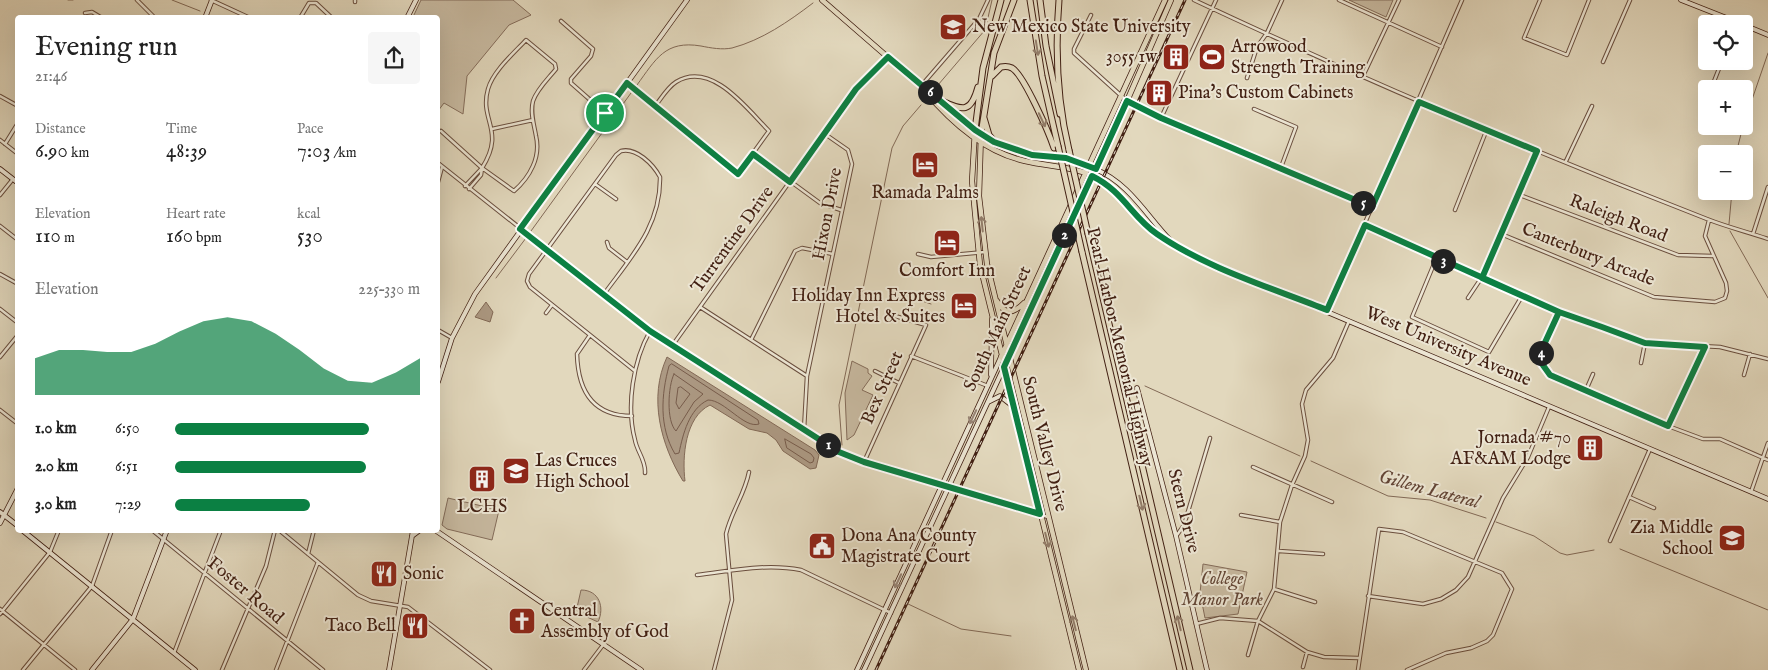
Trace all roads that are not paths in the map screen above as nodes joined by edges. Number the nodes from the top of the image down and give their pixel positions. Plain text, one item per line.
1 (137, 0) edge
2 (212, 0) edge
3 (416, 0) edge
4 (688, 0) edge
5 (822, 0) edge
6 (988, 0) edge
7 (1001, 0) edge
8 (1014, 0) edge
9 (1030, 0) edge
10 (1040, 0) edge
11 (1059, 0) edge
12 (1165, 0) edge
13 (1171, 0) edge
14 (1194, 0) edge
15 (1216, 0) edge
16 (1282, 0) edge
17 (1339, 0) edge
18 (1398, 0) edge
19 (1462, 0) edge
20 (1540, 0) edge
21 (1589, 0) edge
22 (1630, 0) edge
23 (1681, 0) edge
24 (1212, 8) junction
25 (85, 13) dead end
26 (97, 15) edge
27 (152, 15) edge
28 (206, 15) edge
29 (244, 15) edge
30 (302, 15) edge
31 (329, 15) edge
32 (408, 15) edge
33 (1091, 15) dead end
34 (1718, 15) edge
35 (561, 22) dead end
36 (1388, 22) junction
37 (1753, 29) edge
38 (1266, 33) junction
39 (1768, 35) edge
40 (1442, 47) junction
41 (888, 57) junction
42 (1603, 62) dead end
43 (983, 68) junction
44 (1363, 76) junction
45 (1247, 78) dead end
46 (627, 83) junction
47 (921, 86) junction
48 (988, 91) junction
49 (1121, 95) junction
50 (0, 96) edge
51 (942, 101) junction
52 (1127, 101) junction
53 (1419, 102) junction
54 (15, 104) edge
55 (656, 105) junction
56 (1592, 106) dead end
57 (1254, 109) dead end
58 (605, 113) junction
59 (983, 116) junction
60 (1161, 118) junction
61 (533, 120) junction
62 (1063, 126) junction
63 (15, 128) edge
64 (492, 129) junction
65 (1487, 129) junction
66 (975, 130) junction
67 (441, 131) dead end
68 (824, 133) junction
69 (980, 134) junction
70 (974, 137) junction
71 (0, 140) edge
72 (980, 142) junction
73 (994, 142) junction
74 (5, 144) junction
75 (1056, 147) junction
76 (1537, 151) junction
77 (15, 152) edge
78 (753, 154) junction
79 (1566, 161) junction
80 (1089, 165) junction
81 (442, 167) joint
82 (482, 168) junction
83 (0, 169) edge
84 (1096, 169) junction
85 (1280, 170) junction
86 (1085, 173) junction
87 (440, 174) edge
88 (1092, 176) junction
89 (13, 179) joint
90 (790, 182) junction
91 (595, 184) junction
92 (465, 186) junction
93 (1768, 186) edge
94 (469, 189) junction
95 (1517, 194) junction
96 (0, 195) edge
97 (616, 199) dead end
98 (1372, 207) junction
99 (841, 210) junction
100 (1455, 210) dead end
101 (1708, 220) junction
102 (1365, 225) junction
103 (0, 226) edge
104 (520, 229) junction
105 (1501, 234) junction
106 (1753, 234) junction
107 (15, 238) edge
108 (1768, 239) edge
109 (607, 242) dead end
110 (1173, 243) junction
111 (548, 250) junction
112 (985, 252) junction
113 (978, 253) junction
114 (833, 254) junction
115 (918, 254) dead end
116 (1713, 256) junction
117 (1436, 258) junction
118 (627, 262) junction
119 (0, 274) edge
120 (1482, 278) junction
121 (15, 282) edge
122 (604, 294) junction
123 (994, 294) junction
124 (1522, 296) junction
125 (1468, 298) dead end
126 (1026, 301) junction
127 (552, 305) junction
128 (700, 307) junction
129 (0, 309) edge
130 (1327, 310) junction
131 (1559, 312) junction
132 (546, 313) dead end
133 (888, 314) dead end
134 (992, 319) junction
135 (1349, 320) junction
136 (15, 321) edge
137 (440, 331) edge
138 (650, 331) junction
139 (590, 335) junction
140 (452, 338) junction
141 (15, 339) edge
142 (751, 340) junction
143 (1645, 343) junction
144 (672, 346) junction
145 (1006, 346) junction
146 (1705, 347) junction
147 (1750, 354) junction
148 (911, 356) junction
149 (0, 357) edge
150 (1001, 357) junction
151 (1008, 357) junction
152 (1768, 359) edge
153 (1640, 363) dead end
154 (1004, 367) junction
155 (635, 370) junction
156 (875, 371) dead end
157 (1593, 374) dead end
158 (1744, 375) dead end
159 (440, 376) edge
160 (807, 376) junction
161 (991, 379) junction
162 (899, 383) junction
163 (988, 386) junction
164 (1137, 388) dead end
165 (1586, 390) junction
166 (988, 402) junction
167 (1549, 405) junction
168 (1014, 407) junction
169 (0, 410) edge
170 (632, 416) junction
171 (15, 422) edge
172 (1668, 426) junction
173 (804, 430) junction
174 (1210, 438) dead end
175 (1768, 443) edge
176 (1650, 449) junction
177 (1763, 458) junction
178 (1768, 460) edge
179 (864, 462) junction
180 (1253, 467) dead end
181 (750, 472) dead end
182 (645, 473) dead end
183 (1292, 485) junction
184 (942, 486) junction
185 (948, 487) junction
186 (1751, 492) junction
187 (15, 494) edge
188 (1629, 497) junction
189 (1768, 499) edge
190 (1332, 502) dead end
191 (1654, 508) dead end
192 (0, 512) edge
193 (1040, 514) junction
194 (1242, 515) dead end
195 (5, 516) junction
196 (1048, 517) junction
197 (1280, 522) junction
198 (0, 523) edge
199 (15, 524) edge
200 (26, 533) edge
201 (58, 533) edge
202 (111, 533) edge
203 (156, 533) edge
204 (166, 533) edge
205 (220, 533) edge
206 (273, 533) edge
207 (283, 533) edge
208 (313, 533) edge
209 (412, 533) edge
210 (416, 533) edge
211 (439, 533) edge
212 (412, 536) junction
213 (1176, 536) junction
214 (163, 539) junction
215 (1610, 541) dead end
216 (1279, 551) junction
217 (50, 552) junction
218 (308, 554) junction
219 (1324, 554) dead end
220 (1474, 561) junction
221 (318, 562) junction
222 (730, 571) junction
223 (204, 572) junction
224 (697, 575) dead end
225 (92, 586) junction
226 (1274, 589) junction
227 (1368, 596) junction
228 (1315, 602) dead end
229 (400, 606) junction
230 (247, 609) junction
231 (885, 610) junction
232 (1, 611) edge
233 (891, 613) junction
234 (133, 619) junction
235 (1258, 621) junction
236 (1196, 624) junction
237 (287, 641) junction
238 (44, 644) junction
239 (603, 646) junction
240 (1307, 652) junction
241 (174, 653) junction
242 (1248, 655) dead end
243 (1358, 658) junction
244 (1303, 667) dead end
245 (23, 670) edge
246 (76, 670) edge
247 (92, 670) edge
248 (194, 670) edge
249 (222, 670) edge
250 (276, 670) edge
251 (323, 670) edge
252 (389, 670) edge
253 (490, 670) edge
254 (584, 670) edge
255 (641, 670) edge
256 (714, 670) edge
257 (857, 670) edge
258 (864, 670) edge
259 (1079, 670) edge
260 (1086, 670) edge
261 (1180, 670) edge
262 (1190, 670) edge
263 (1207, 670) edge
264 (1358, 670) edge
265 (1407, 670) edge

1 - 27 street
2 - 28 street
2 - 29 street
3 - 32 street
4 - 46 street
5 - 41 main road
6 - 47 street
7 - 43 highway
8 - 48 highway
9 -> 75 highway, Pearl Harbor Memorial Highway
10 - 62 highway
11 - 62 highway
12 - 49 main road, South Main Street
13 - 52 main road, South Main Street
14 - 24 street
15 - 24 street
16 - 38 street
17 - 36 street
18 - 36 street
19 - 40 street
20 - 21 street
22 - 42 street
23 - 34 street
24 - 38 street
24 - 60 street
25 - 26 street
30 - 31 street
33 - 49 street
35 - 58 street
36 - 40 street
36 - 44 street
37 - 39 street
38 - 44 street
38 - 45 street
40 - 53 street
41 - 47 main road
41 - 68 street, Turrentine Drive
43 - 51 highway
43 - 66 highway
44 - 53 street
46 - 55 street
46 - 58 street
47 - 51 main road, West University Avenue
47 - 70 main road, West University Avenue
48 - 59 highway
48 -> 75 highway
49 - 52 street
49 - 80 main road, South Main Street
50 - 54 street
51 - 66 main road, West University Avenue
52 - 60 street
52 - 84 main road, South Main Street
53 - 65 street
53 - 98 street
55 - 78 street
55 - 78 street
56 - 79 street
57 - 85 street
58 - 104 street
59 - 69 highway
59 - 73 highway
60 - 85 street
61 - 64 street
61 - 64 street
61 - 82 street
262 -> 62 highway, Pearl Harbor Memorial Highway, bridge
63 - 74 street
64 - 82 street
65 - 76 street
65 - 100 street
66 - 69 main road, West University Avenue
66 - 70 main road, South Valley Drive
67 - 82 street
68 - 90 street, Turrentine Drive
68 - 99 street, Hixon Drive
69 - 72 main road, South Valley Drive
69 - 73 main road, West University Avenue
70 - 72 main road, West University Avenue
70 - 113 main road, South Valley Drive
71 - 74 street
72 - 86 main road, West University Avenue
112 -> 72 main road, South Valley Drive
73 - 80 main road, West University Avenue
74 - 77 street
75 -> 261 highway, Pearl Harbor Memorial Highway, bridge
76 - 79 street
76 - 95 street
78 - 90 street
79 - 101 street
80 - 84 main road, West University Avenue
80 - 86 main road, South Main Street
81 - 87 street
81 - 92 street
82 - 92 street
82 - 94 street
83 - 89 street
84 - 88 main road, South Main Street
84 - 110 street, West University Avenue
85 - 98 street
86 - 88 main road, West University Avenue
86 - 126 main road, South Main Street
88 - 110 street, West University Avenue
88 - 151 main road, South Main Street
89 - 96 street
90 - 99 street
90 - 128 street, Turrentine Drive
91 - 97 street
91 - 111 street
91 - 118 street
92 - 94 street
93 - 106 street
94 - 104 street
95 - 105 street
95 - 116 street, Raleigh Road
98 - 102 street
99 - 114 street, Hixon Drive
101 - 106 street
101 - 116 street
102 - 117 street
102 - 130 street
103 - 107 street
104 - 111 street
104 - 140 street
105 - 116 street, Canterbury Arcade
105 - 120 street
106 - 108 street
109 - 118 street
110 - 130 street, West University Avenue
111 - 122 street
111 - 127 street
112 - 113 street
112 - 123 main road, South Valley Drive
113 - 115 street
113 - 134 main road, South Valley Drive
114 - 142 street
114 - 160 street, Hixon Drive
117 - 120 street
117 - 124 street
118 - 122 street
119 - 121 street
120 - 124 street
120 - 125 street
122 - 138 street
123 - 126 main road
123 - 145 main road, South Valley Drive
124 - 131 street
126 - 145 main road, South Main Street
127 - 132 street
127 - 139 street
128 - 142 street
128 - 144 street, Turrentine Drive
129 - 136 street
130 - 135 street, West University Avenue
131 - 143 street
131 - 165 street
133 - 148 street, Bex Street
134 - 150 main road, South Valley Drive
134 - 161 street
135 - 167 street, West University Avenue
135 - 183 street
137 - 140 street
138 - 144 street
138 - 155 street
139 - 155 street
139 - 170 street
140 - 159 street
141 - 149 street
142 - 160 street
143 - 146 street
143 - 153 street
144 - 173 street
145 - 150 main road, South Main Street
145 - 151 main road, South Valley Drive
146 - 147 street
146 - 172 street
147 - 152 street
147 - 158 street
148 - 162 street, Bex Street
148 - 163 street
150 - 154 main road, South Valley Drive
150 - 161 street, South Main Street
151 - 154 main road, South Main Street
151 - 196 main road, South Valley Drive
154 - 166 street, South Main Street
154 - 168 main road, South Valley Drive
155 - 170 street
156 - 162 street
157 - 165 street
160 - 173 street, Hixon Drive
161 - 163 street, South Main Street
162 - 179 street, Bex Street
163 -> 184 street, South Main Street
164 - 213 street, Stern Drive
165 - 172 street
166 - 168 street
166 - 185 street, South Main Street
167 - 176 street, West University Avenue
167 - 220 street
168 - 193 main road, South Valley Drive
169 - 171 street
170 - 182 street
172 - 177 street
173 - 179 street
174 - 213 street
175 - 177 street
176 - 186 street, West University Avenue
176 - 188 street
177 - 178 street
177 - 186 street
179 - 184 street
180 - 183 street
181 - 222 street
183 - 190 street
183 - 197 street
184 - 185 street
184 -> 231 street, South Main Street
185 - 193 street
185 - 233 street, South Main Street
186 - 189 street, West University Avenue
187 - 195 street
188 - 191 street
188 - 215 street
192 - 195 street
193 - 196 street
193 -> 259 main road, South Valley Drive
194 - 197 street
195 - 198 street
195 - 199 street
260 -> 196 main road, South Valley Drive
197 - 216 street
200 - 217 street
201 - 217 street
202 - 225 street
203 - 214 street, Foster Road
204 - 214 street
205 - 223 street
206 - 230 street
207 - 218 street
208 - 218 street
209 - 212 street
210 - 212 street
211 - 239 street
212 - 229 street
213 - 236 street, Stern Drive
214 - 223 street, Foster Road
214 - 234 street
216 - 219 street
216 - 226 street
217 - 225 street
217 - 232 street
218 - 221 street
220 - 227 street
220 - 227 street
220 - 265 street
221 - 229 street
221 - 237 street
222 - 224 street
222 - 231 street
222 - 256 street
223 - 230 street, Foster Road
223 - 241 street
225 - 234 street
225 - 238 street
226 - 228 street
226 - 235 street
227 - 243 street
229 - 252 street
229 - 253 street
230 - 237 street, Foster Road
230 - 249 street
231 - 233 street
231 - 257 street, South Main Street
232 - 238 street
233 - 258 street, South Main Street
234 - 241 street
234 - 247 street
235 - 236 street
235 - 240 street
235 - 242 street
236 - 263 street, Stern Drive
237 - 250 street
237 - 251 street, Foster Road
238 - 245 street
238 - 246 street
239 - 254 street
239 - 255 street
240 - 243 street
240 - 244 street
241 - 248 street
243 - 264 street

